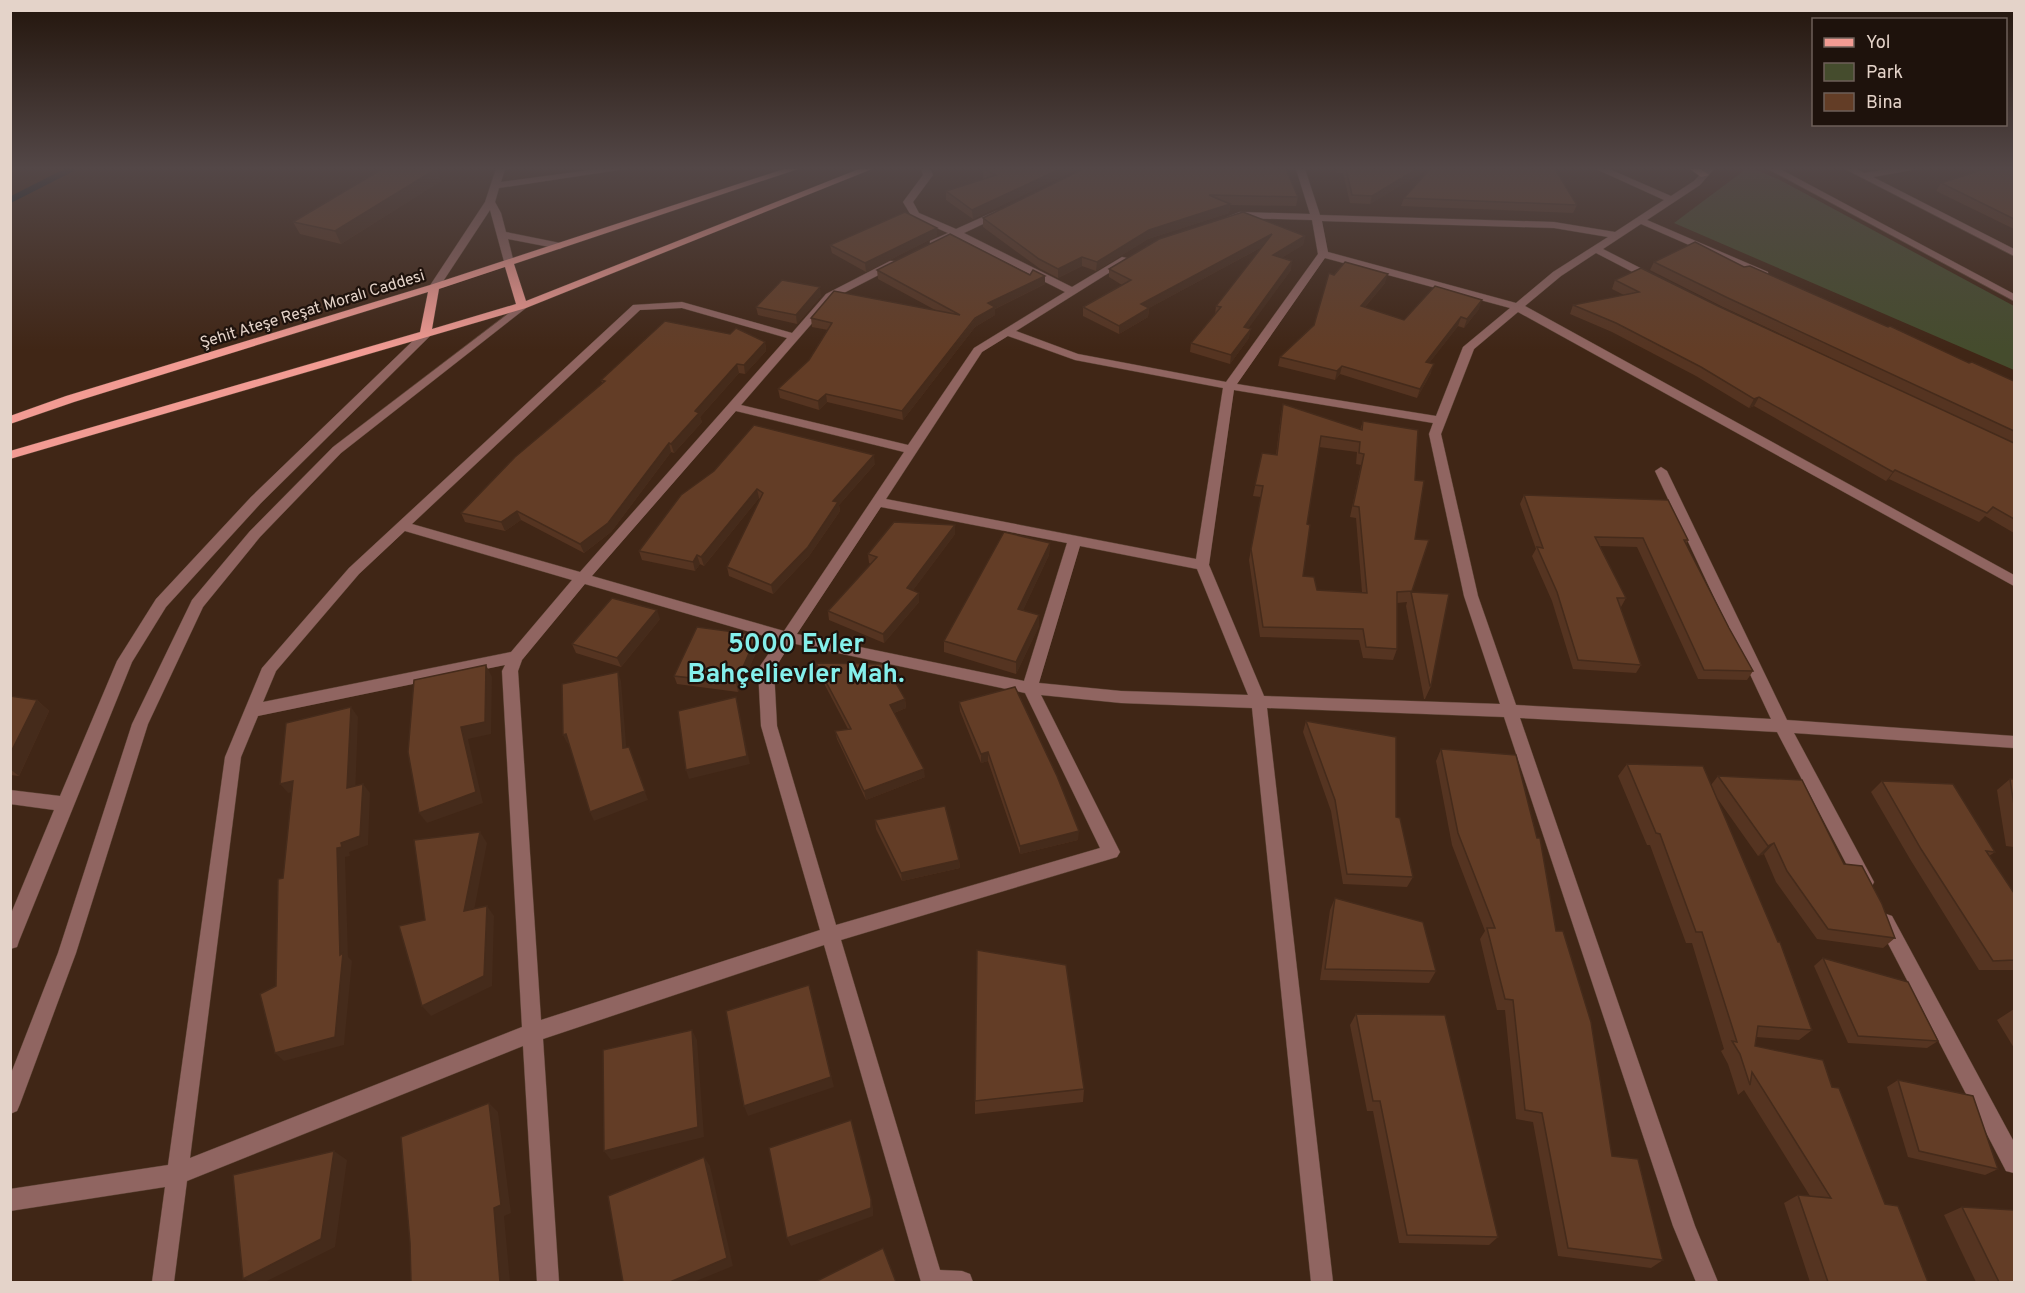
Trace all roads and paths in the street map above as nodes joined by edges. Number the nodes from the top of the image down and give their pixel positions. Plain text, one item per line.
1 (472, 229) edge
2 (499, 229) edge
3 (611, 229) edge
4 (716, 229) edge
5 (948, 229) edge
6 (965, 229) edge
7 (1318, 229) edge
8 (1581, 229) edge
9 (1626, 229) edge
10 (1661, 229) edge
11 (1885, 229) edge
12 (1968, 229) edge
13 (957, 233) junction
14 (500, 234) junction
15 (1617, 235) junction
16 (560, 246) junction
17 (1143, 249) edge
18 (1595, 249) junction
19 (2014, 253) edge
20 (1323, 254) junction
21 (509, 263) junction
22 (1779, 281) edge
23 (1664, 284) edge
24 (434, 287) junction
25 (1073, 292) junction
26 (2014, 298) edge
27 (522, 306) junction
28 (1516, 306) junction
29 (1007, 332) junction
30 (425, 335) junction
31 (794, 337) junction
32 (1229, 386) junction
33 (733, 406) junction
34 (10, 420) edge
35 (1441, 421) junction
36 (911, 450) junction
37 (10, 455) edge
38 (1661, 471) dead end
39 (877, 502) junction
40 (402, 526) junction
41 (1075, 540) junction
42 (1202, 565) junction
43 (583, 578) junction
44 (2014, 581) edge
45 (787, 637) junction
46 (516, 657) junction
47 (1030, 688) junction
48 (1258, 704) junction
49 (252, 711) junction
50 (1510, 711) junction
51 (1782, 726) junction
52 (2014, 742) edge
53 (10, 797) edge
54 (65, 804) junction
55 (830, 935) junction
56 (10, 941) edge
57 (532, 1033) junction
58 (10, 1104) edge
59 (2014, 1163) edge
60 (177, 1174) junction
61 (10, 1200) edge
62 (163, 1282) edge
63 (548, 1282) edge
64 (932, 1282) edge
65 (962, 1282) edge
66 (1322, 1282) edge
67 (1707, 1282) edge

1 - 24 street
2 - 14 street
3 - 16 main road, Şehit Ateşe Reşat Moralı Caddesi
4 - 27 main road
5 - 13 street
6 - 13 street
7 - 20 street
8 - 15 street
9 - 15 street
10 - 22 street
11 - 26 street
12 - 19 street
13 - 25 street
13 - 31 street
14 - 16 street
14 - 21 street
15 - 18 street
16 - 21 main road, Şehit Ateşe Reşat Moralı Caddesi
17 - 25 street
18 - 23 street
18 - 28 street
20 - 28 street
20 - 32 street
21 - 24 main road, Şehit Ateşe Reşat Moralı Caddesi
21 - 27 main road
24 - 30 main road
24 - 34 main road, Şehit Ateşe Reşat Moralı Caddesi
25 - 29 street
27 - 30 main road
27 - 58 street
28 - 35 street
28 - 44 street
29 - 32 street
29 - 36 street
30 - 37 main road
30 - 54 street
31 - 33 street
31 - 40 street
32 - 35 street
32 - 42 street
33 - 36 street
33 - 43 street
35 - 50 street
36 - 39 street
38 - 51 street
39 - 41 street
39 - 45 street
40 - 43 street
40 - 49 street
41 - 42 street
41 - 47 street
42 - 48 street
43 - 45 street
43 - 46 street
45 - 47 street
45 - 55 street
46 - 49 street
46 - 57 street
47 - 48 street
47 - 55 street
48 - 50 street
48 - 66 street
49 - 60 street
50 - 51 street
50 - 67 street
51 - 52 street
51 - 59 street
53 - 54 street
54 - 56 street
55 - 57 street
55 - 64 street
57 - 60 street
57 - 63 street
60 - 61 street
60 - 62 street
64 - 65 street

